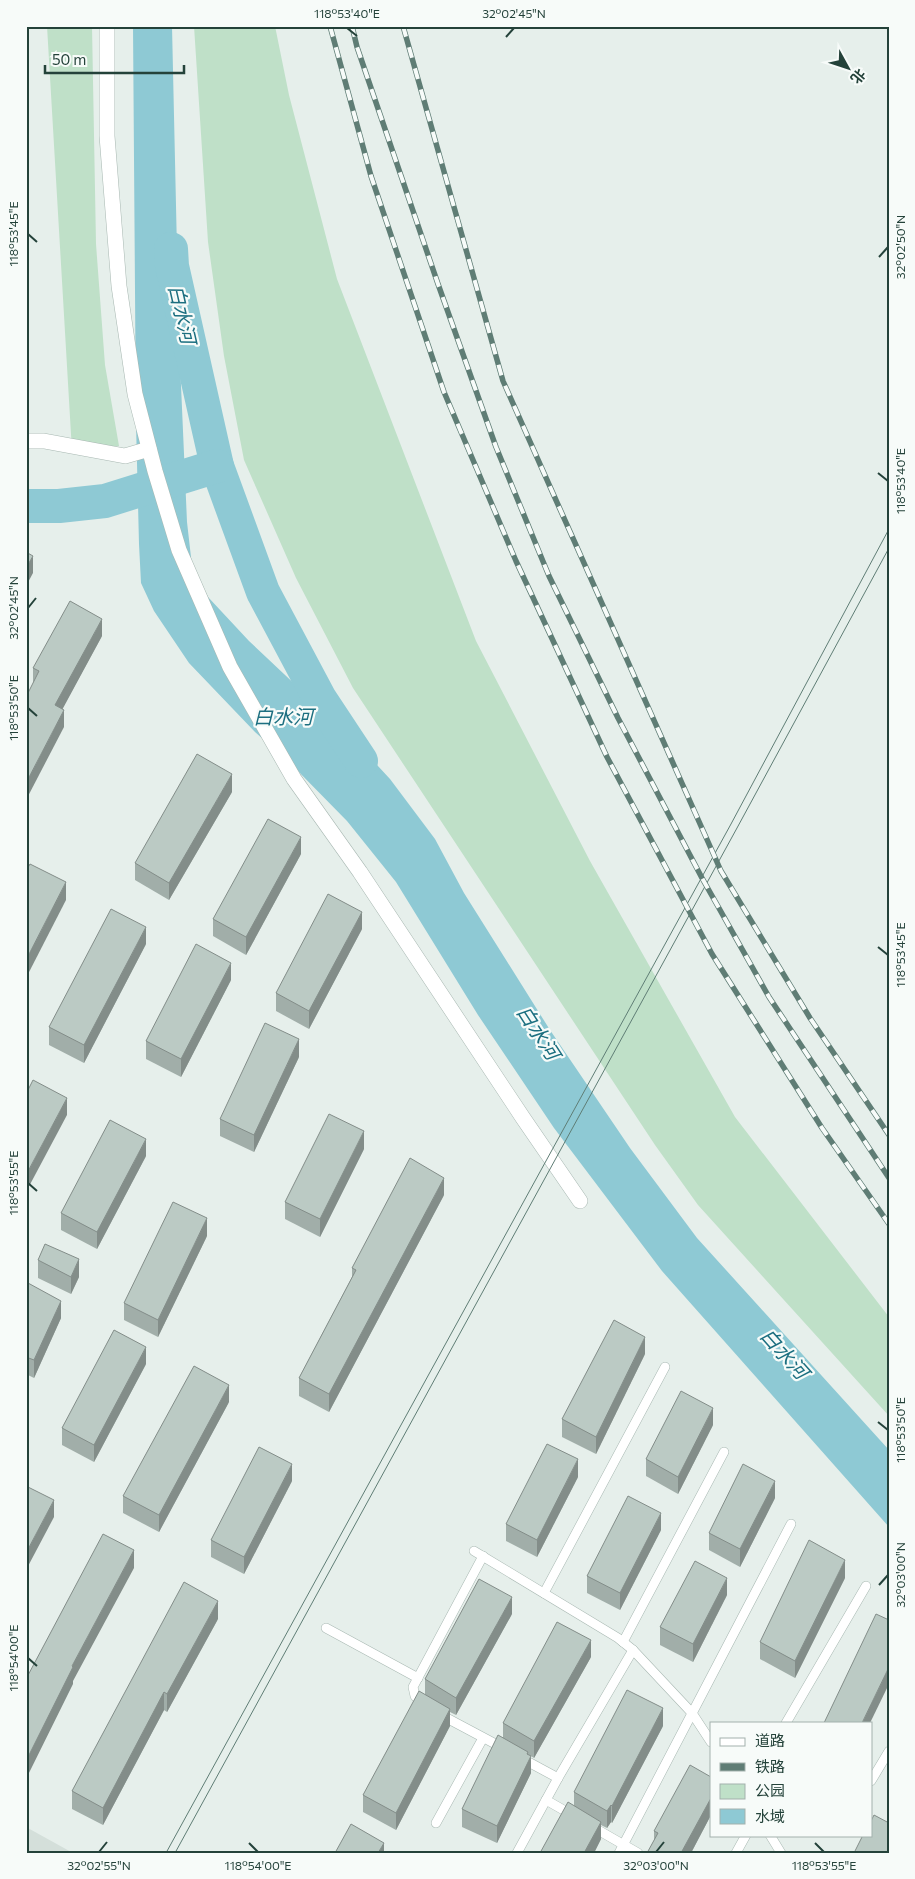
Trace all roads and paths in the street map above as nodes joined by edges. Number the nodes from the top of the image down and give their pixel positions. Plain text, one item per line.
1 (107, 26) edge
2 (26, 441) edge
3 (149, 449) junction
4 (580, 1201) dead end
5 (665, 1367) dead end
6 (724, 1452) dead end
7 (791, 1524) dead end
8 (474, 1551) dead end
9 (483, 1556) junction
10 (866, 1586) dead end
11 (544, 1593) junction
12 (326, 1628) dead end
13 (622, 1642) junction
14 (633, 1650) junction
15 (418, 1678) junction
16 (692, 1713) junction
17 (789, 1722) edge
18 (483, 1738) junction
19 (710, 1740) edge
20 (889, 1751) edge
21 (873, 1775) edge
22 (558, 1778) junction
23 (546, 1800) junction
24 (436, 1823) dead end
25 (745, 1836) edge
26 (771, 1836) edge
27 (621, 1848) edge
28 (517, 1853) edge
29 (638, 1853) edge
30 (736, 1853) edge
31 (781, 1853) edge

1 - 3 street
2 - 3 street
3 - 4 street
5 - 11 lane
6 - 13 lane
7 - 16 lane
8 - 9 lane
9 - 11 lane
9 - 15 lane
10 - 17 lane
11 - 13 lane
12 - 15 lane
13 - 14 lane
14 - 16 lane
14 - 22 lane
15 - 18 lane
16 - 19 lane
16 - 27 lane
18 - 22 lane
18 - 24 lane
20 - 21 lane
22 - 23 lane
23 - 27 lane
23 - 28 lane
25 - 30 lane
26 - 31 lane
27 - 29 lane

